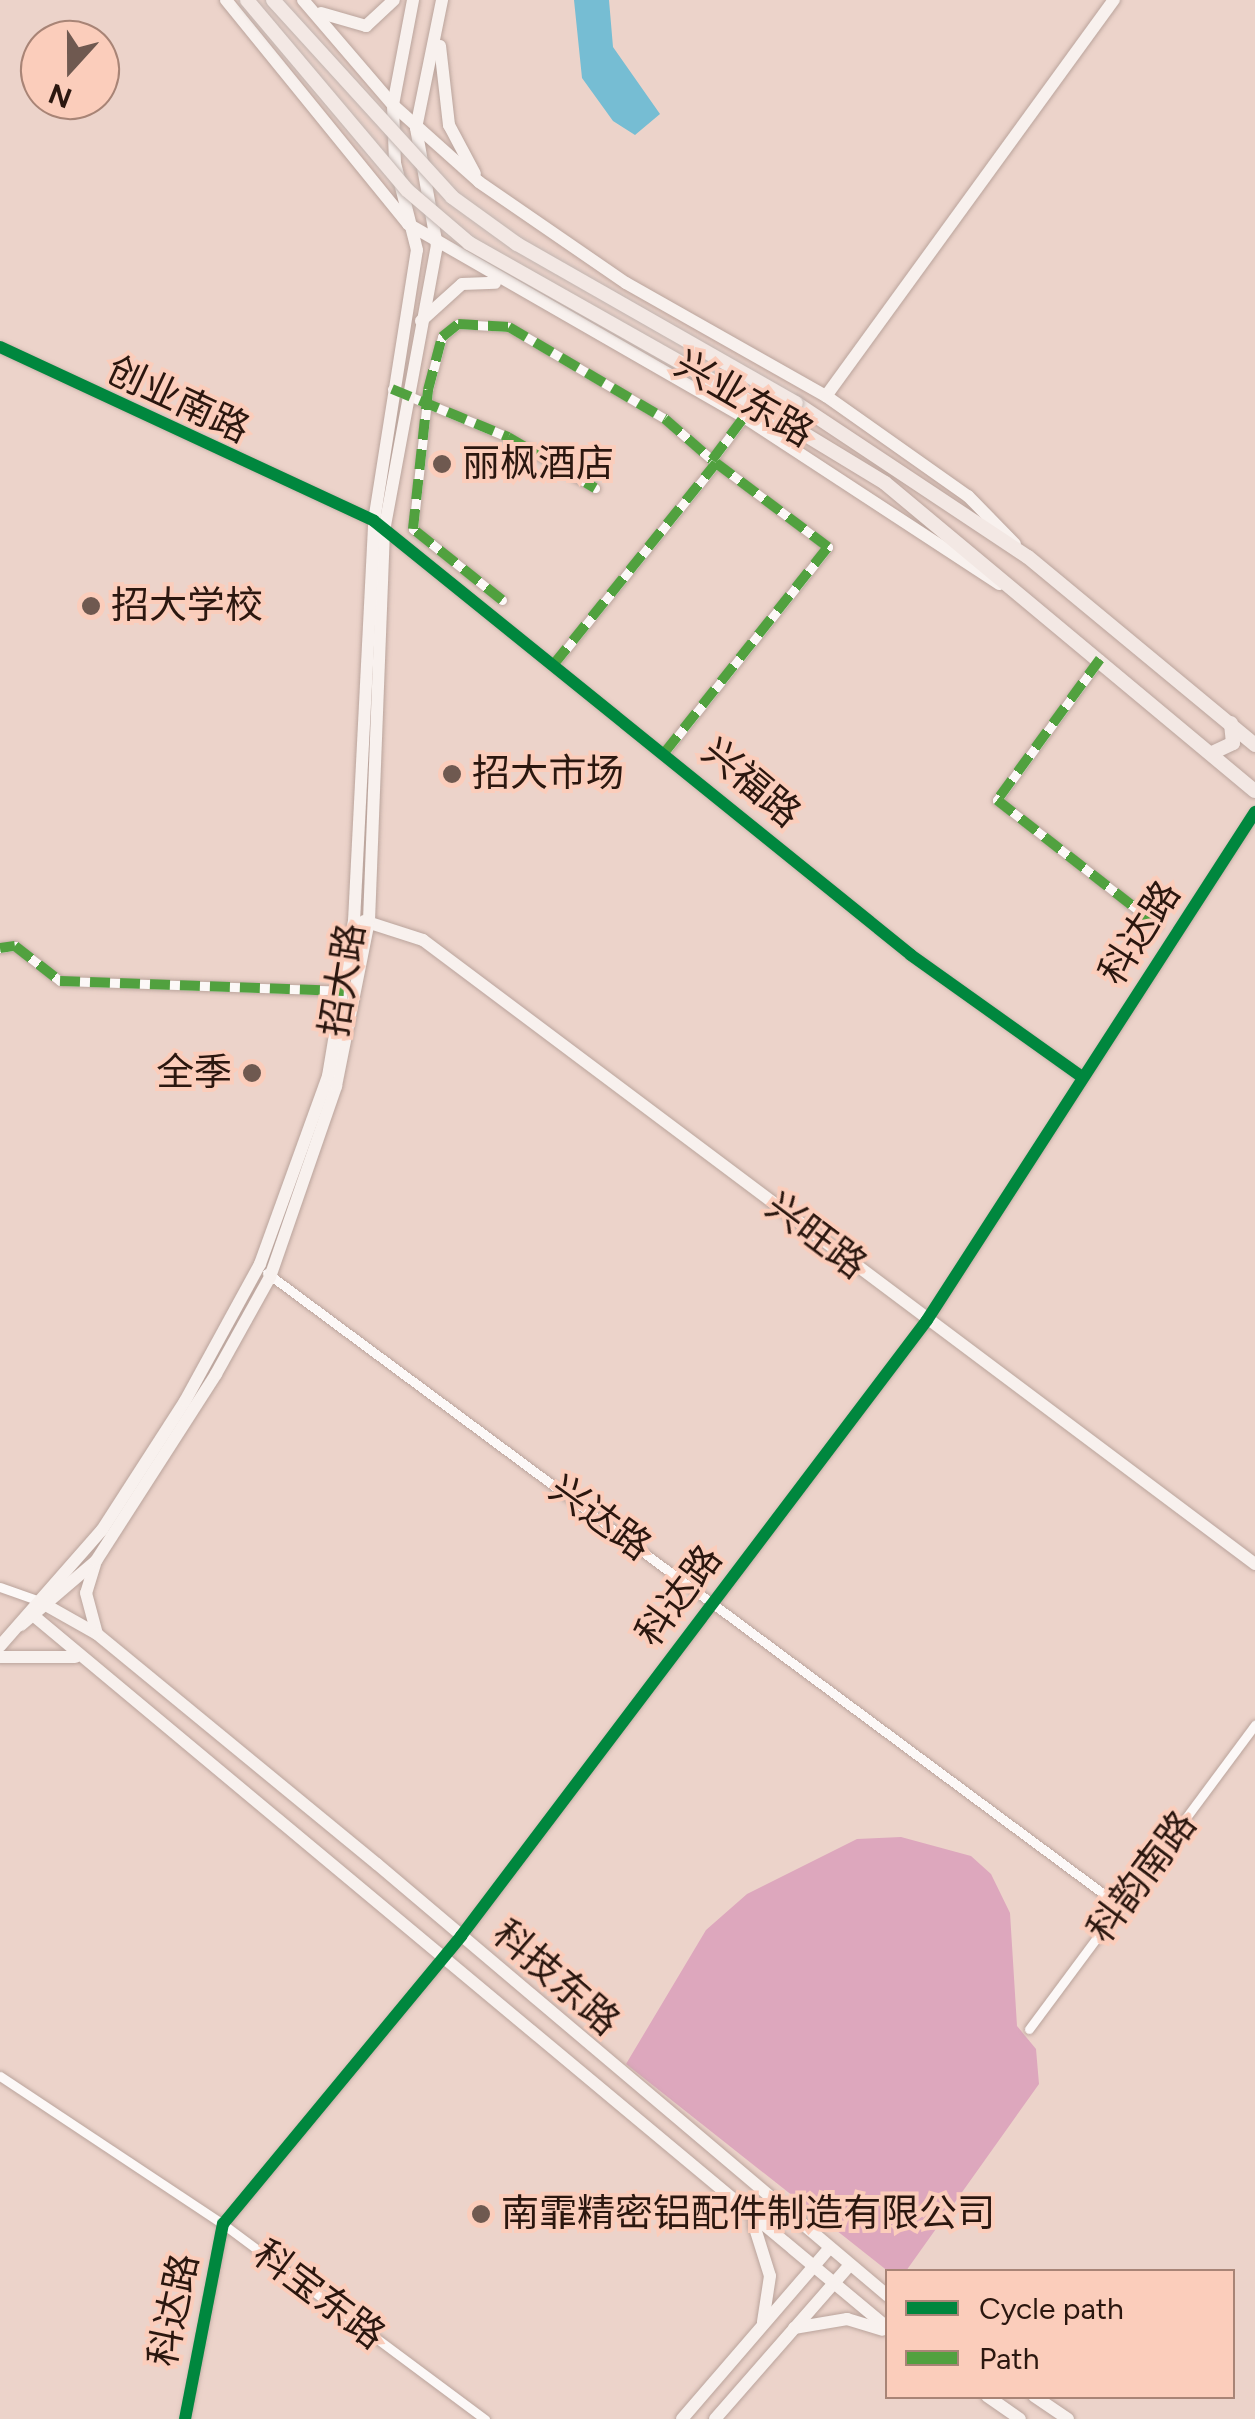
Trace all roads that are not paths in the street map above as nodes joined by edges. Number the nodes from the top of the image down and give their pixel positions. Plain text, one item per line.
1 (226, 0) edge
2 (247, 0) edge
3 (273, 0) edge
4 (303, 0) edge
5 (394, 0) edge
6 (413, 0) edge
7 (1114, 0) edge
8 (442, 7) edge
9 (393, 105) junction
10 (416, 128) junction
11 (479, 182) junction
12 (408, 224) junction
13 (436, 242) junction
14 (507, 286) junction
15 (414, 342) junction
16 (0, 347) edge
17 (399, 391) junction
18 (826, 396) junction
19 (426, 402) junction
20 (744, 417) junction
21 (714, 462) junction
22 (595, 488) dead end
23 (380, 526) junction
24 (1028, 557) junction
25 (502, 600) dead end
26 (1044, 611) junction
27 (1100, 659) junction
28 (554, 664) junction
29 (1231, 723) junction
30 (1255, 744) edge
31 (666, 752) junction
32 (1211, 752) junction
33 (1255, 790) edge
34 (1255, 812) edge
35 (362, 921) junction
36 (1157, 926) dead end
37 (0, 948) edge
38 (344, 990) junction
39 (1082, 1077) junction
40 (260, 1264) junction
41 (270, 1277) junction
42 (928, 1320) junction
43 (96, 1561) junction
44 (1255, 1564) edge
45 (0, 1587) edge
46 (20, 1597) junction
47 (713, 1600) junction
48 (44, 1604) junction
49 (33, 1615) junction
50 (97, 1634) junction
51 (0, 1646) edge
52 (74, 1656) junction
53 (0, 1657) edge
54 (1255, 1725) edge
55 (1120, 1906) junction
56 (461, 1936) junction
57 (446, 1954) junction
58 (1029, 2029) dead end
59 (0, 2076) edge
60 (754, 2222) junction
61 (224, 2224) junction
62 (827, 2251) junction
63 (810, 2268) junction
64 (847, 2268) junction
65 (832, 2286) junction
66 (885, 2294) edge
67 (762, 2325) junction
68 (792, 2328) junction
69 (885, 2328) edge
70 (885, 2329) edge
71 (991, 2399) edge
72 (1038, 2399) edge
73 (186, 2419) edge
74 (486, 2419) edge
75 (682, 2419) edge
76 (715, 2419) edge
77 (1020, 2419) edge
78 (1068, 2419) edge

1 - 12 main road
2 - 26 main road, 兴业东路, bridge
3 - 24 main road, bridge
4 - 5 main road
4 - 9 main road
6 - 9 main road, 招大路
7 - 18 main road
8 - 10 main road
8 - 11 main road
9 - 10 main road
9 - 12 main road, 招大路
10 - 11 main road
10 - 13 main road
11 - 18 main road
12 - 13 main road
12 - 17 main road, 招大路
13 - 14 main road
13 - 15 main road, 招大路
14 - 15 main road
14 - 20 main road
15 - 17 main road, 招大路
16 - 23 street, 创业南路
17 - 19 street
17 - 23 main road, 招大路
18 - 24 main road
19 - 21 street
19 - 22 street
19 - 25 street
20 - 21 street
20 - 26 main road
21 - 28 street
21 - 31 street
23 - 28 street, 兴福路
23 - 35 main road, 招大路
24 - 29 main road
26 - 27 main road, 兴业东路
27 - 32 main road, 兴业东路
27 - 36 street
28 - 31 street, 兴福路
29 - 30 main road
29 - 32 main road
31 - 39 street, 兴福路
32 - 33 main road, 兴业东路
34 - 39 street, 科达路
35 - 38 main road, 招大路
35 - 41 main road, 招大路
35 - 42 main road, 兴旺路
37 - 38 street
38 - 40 main road, 招大路
39 - 42 street, 科达路
40 - 41 street, 兴达路
40 - 48 main road, 招大路
41 - 43 main road, 招大路
41 - 47 street, 兴达路
42 - 44 main road, 兴旺路
42 - 47 street, 科达路
43 - 48 main road, 招大路
43 - 50 main road
45 - 46 street
46 - 48 street
46 - 49 street
47 - 55 street, 兴达路
47 - 56 street, 科达路
48 - 49 main road, 招大路
48 - 50 main road, 科技东路
49 - 51 main road, 招大路
49 - 52 main road
50 - 56 main road, 科技东路
52 - 53 main road
52 - 57 main road
54 - 55 street, 科韵南路
55 - 58 street, 科韵南路
56 - 57 street, 科达路
56 - 62 main road, 科技东路
57 - 60 main road
57 - 61 street, 科达路
59 - 61 street, 科宝东路
60 - 63 main road
60 - 67 main road
61 - 73 street, 科达路
61 - 74 street, 科宝东路
62 - 63 main road
62 - 64 main road, 科技东路
63 - 65 main road
63 - 67 main road
64 - 65 main road
64 - 66 main road, 科技东路
65 - 68 main road
65 - 69 main road
67 - 75 main road
68 - 70 main road
68 - 76 main road
71 - 77 main road
72 - 78 main road

